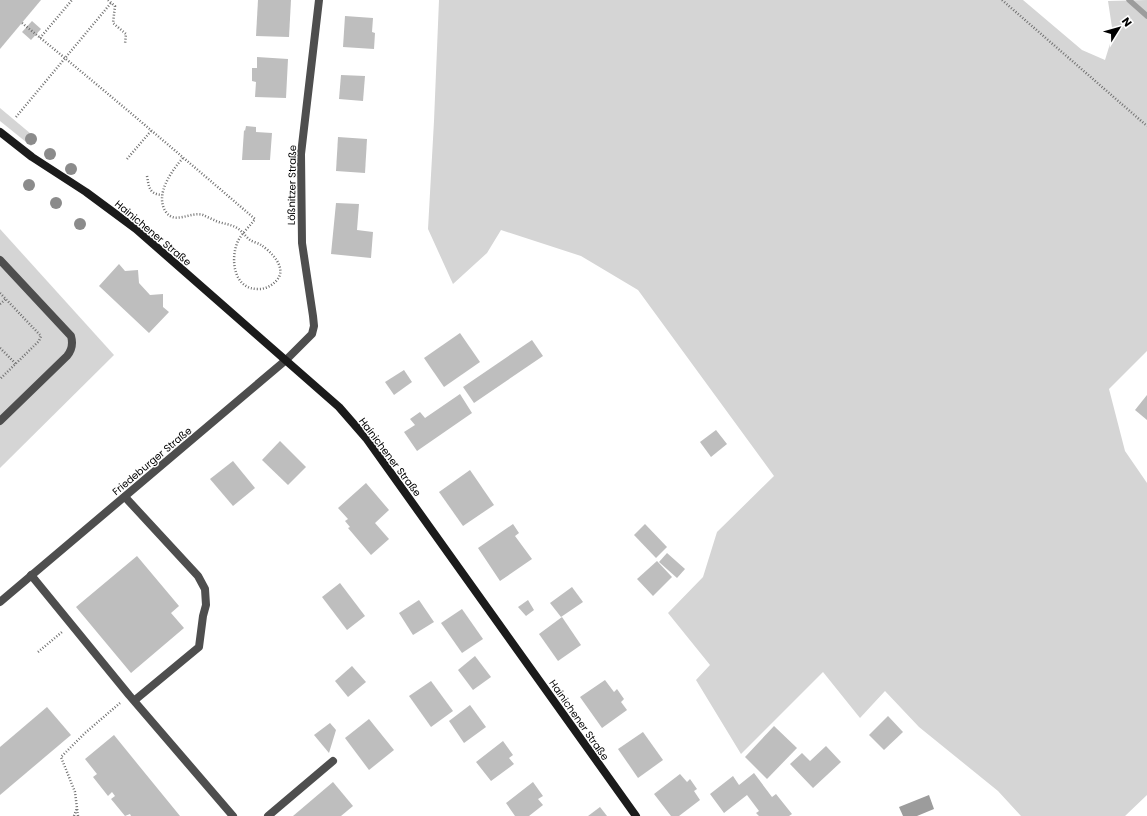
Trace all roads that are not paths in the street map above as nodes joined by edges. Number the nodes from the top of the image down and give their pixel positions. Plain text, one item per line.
1 (319, 0) edge
2 (0, 132) edge
3 (0, 260) edge
4 (286, 360) junction
5 (0, 421) edge
6 (125, 496) junction
7 (31, 575) junction
8 (0, 602) edge
9 (132, 697) junction
10 (334, 760) dead end
11 (233, 816) edge
12 (268, 816) edge
13 (636, 816) edge

1 - 4 street, Lößnitzer Straße
2 - 4 main road, Hainichener Straße
3 - 5 street
4 - 6 street, Friedeburger Straße
4 - 13 main road, Hainichener Straße
6 - 7 street, Friedeburger Straße
6 - 9 street
7 - 8 street, Friedeburger Straße
7 - 9 street
9 - 11 street
10 - 12 street

